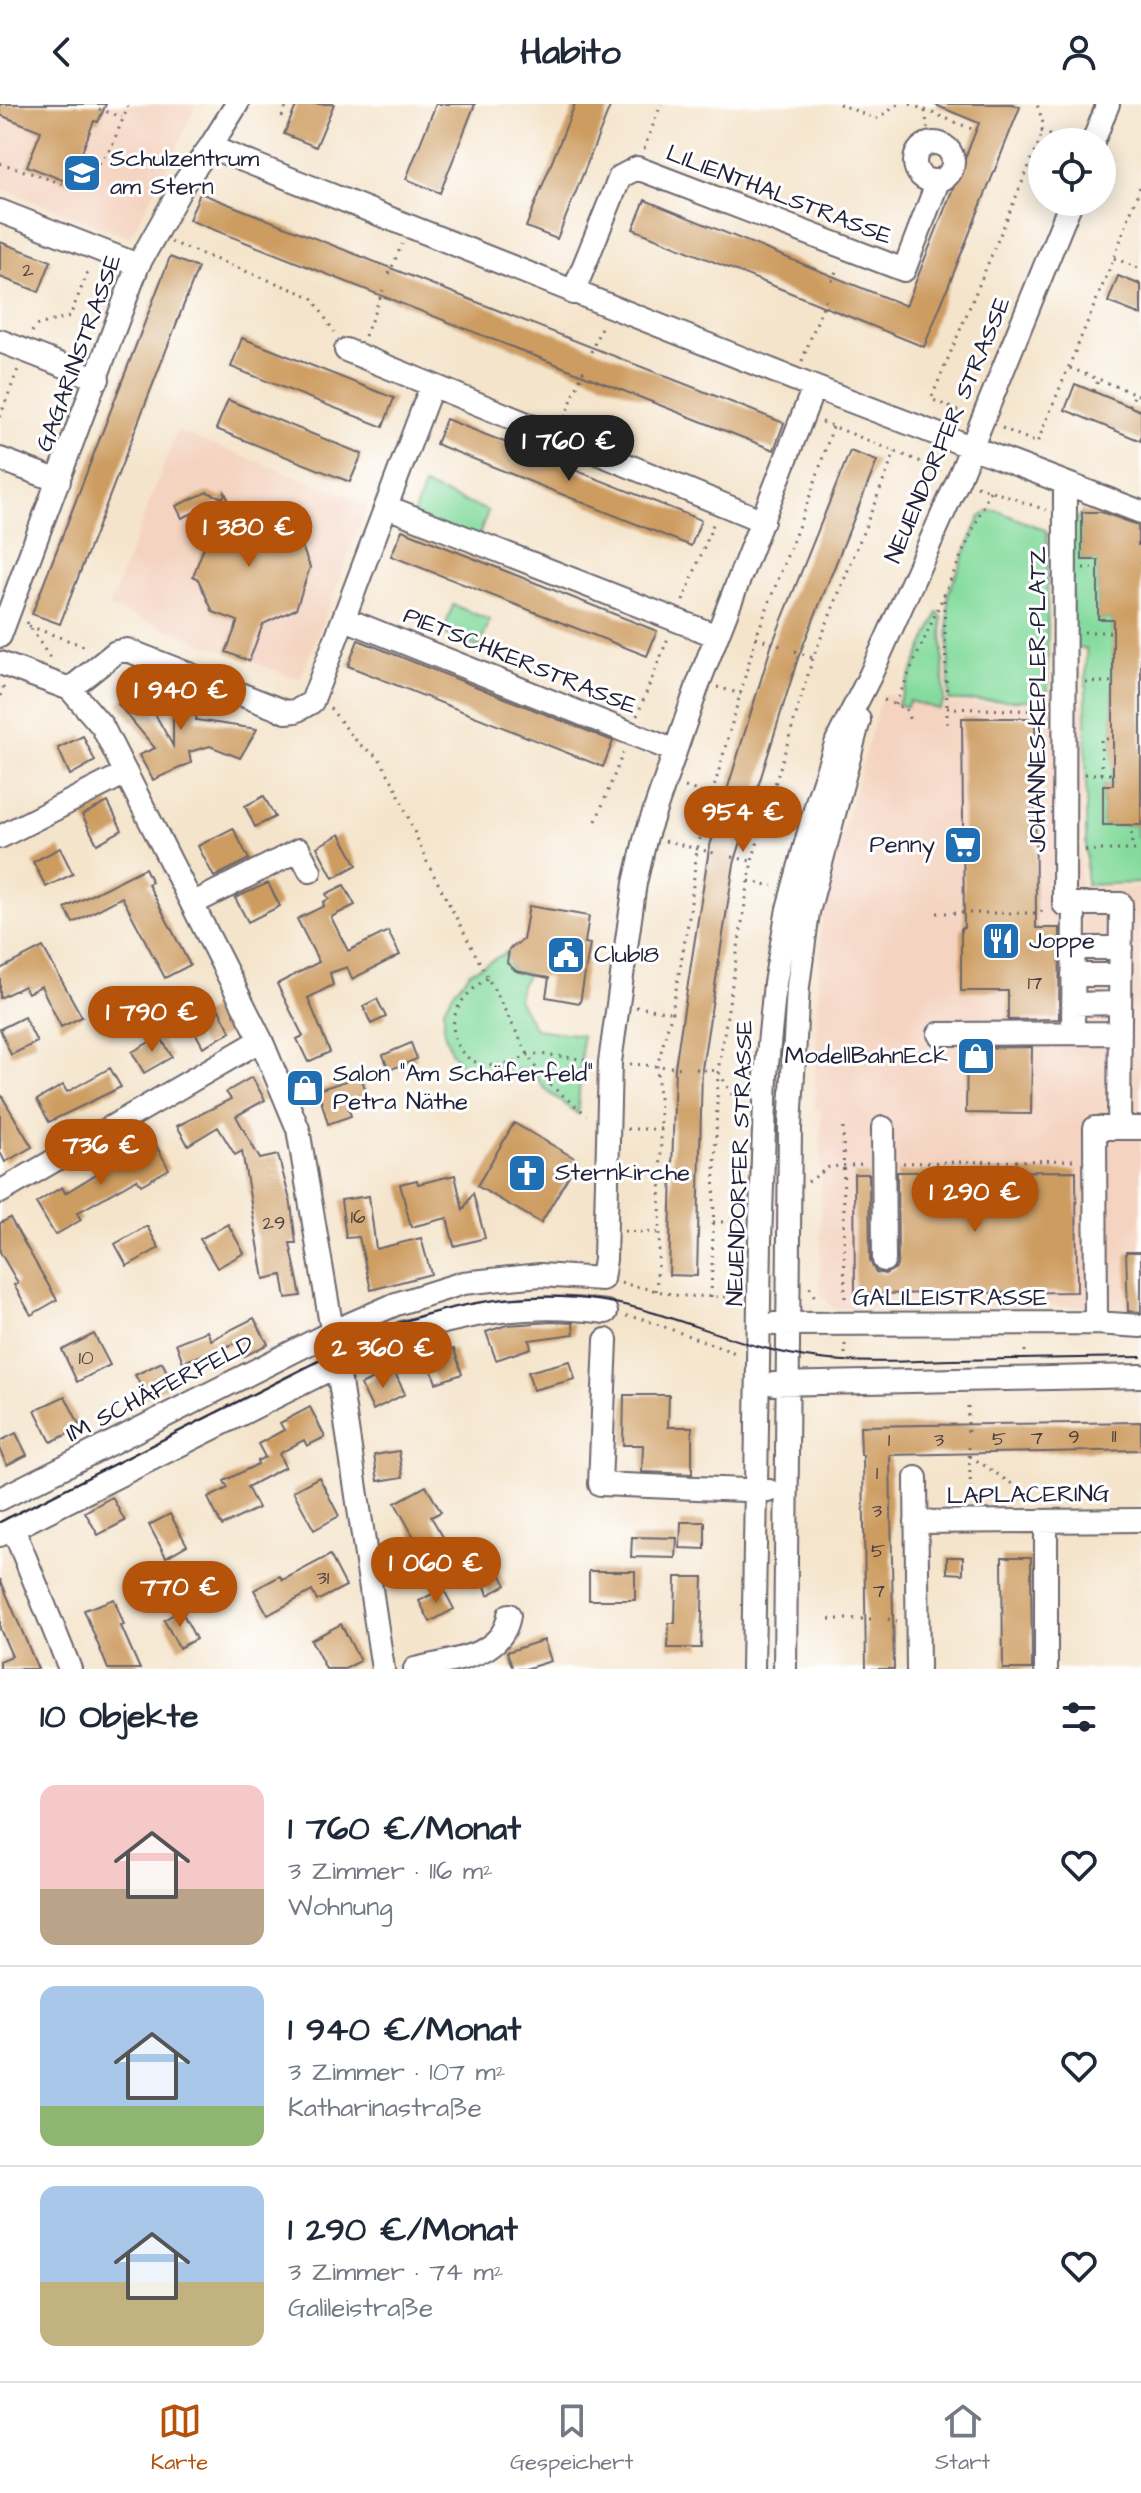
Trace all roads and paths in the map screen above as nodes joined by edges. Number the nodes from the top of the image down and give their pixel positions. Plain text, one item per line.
1 (129, 104) edge
2 (237, 104) edge
3 (287, 104) edge
4 (661, 104) edge
5 (839, 104) edge
6 (899, 104) edge
7 (910, 104) edge
8 (1037, 104) edge
9 (1108, 104) edge
10 (99, 109) dead end
11 (925, 110) junction
12 (122, 117) junction
13 (282, 117) dead end
14 (1042, 128) edge
15 (1099, 128) edge
16 (972, 129) dead end
17 (930, 143) joint
18 (210, 147) junction
19 (0, 163) edge
20 (637, 168) junction
21 (1028, 169) edge
22 (1141, 184) edge
23 (0, 211) edge
24 (1065, 216) edge
25 (408, 228) junction
26 (153, 235) junction
27 (98, 249) junction
28 (1114, 258) junction
29 (138, 265) junction
30 (1141, 269) edge
31 (389, 274) dead end
32 (1141, 277) edge
33 (1138, 284) dead end
34 (383, 290) dead end
35 (573, 293) junction
36 (827, 295) dead end
37 (609, 307) junction
38 (0, 341) edge
39 (25, 351) junction
40 (352, 352) junction
41 (591, 352) dead end
42 (1069, 367) junction
43 (584, 369) dead end
44 (98, 379) junction
45 (1099, 379) junction
46 (805, 384) junction
47 (432, 385) junction
48 (1093, 391) dead end
49 (1135, 393) junction
50 (1141, 396) edge
51 (1130, 406) dead end
52 (958, 411) dead end
53 (0, 417) edge
54 (998, 427) dead end
55 (557, 437) junction
56 (971, 448) junction
57 (0, 459) edge
58 (59, 481) junction
59 (1065, 484) junction
60 (990, 491) dead end
61 (721, 504) junction
62 (387, 507) junction
63 (1141, 512) edge
64 (763, 521) junction
65 (944, 596) junction
66 (15, 597) junction
67 (345, 619) junction
68 (675, 620) junction
69 (29, 626) junction
70 (1064, 632) junction
71 (1113, 632) dead end
72 (0, 636) edge
73 (717, 636) junction
74 (756, 637) junction
75 (780, 646) dead end
76 (795, 651) dead end
77 (111, 656) junction
78 (813, 658) junction
79 (0, 663) edge
80 (870, 676) junction
81 (1064, 682) junction
82 (1113, 682) dead end
83 (70, 689) junction
84 (317, 692) junction
85 (884, 700) dead end
86 (895, 705) junction
87 (947, 708) junction
88 (1063, 711) junction
89 (911, 724) dead end
90 (947, 724) dead end
91 (631, 733) junction
92 (1113, 739) dead end
93 (675, 751) junction
94 (126, 773) junction
95 (1102, 774) junction
96 (1113, 774) dead end
97 (1063, 775) junction
98 (665, 781) junction
99 (712, 796) junction
100 (596, 821) dead end
101 (1131, 825) dead end
102 (646, 836) junction
103 (0, 837) edge
104 (697, 849) junction
105 (1132, 849) junction
106 (1063, 850) junction
107 (1141, 850) edge
108 (714, 853) dead end
109 (732, 857) dead end
110 (752, 861) junction
111 (310, 871) dead end
112 (749, 881) junction
113 (781, 887) dead end
114 (192, 904) junction
115 (1069, 904) junction
116 (937, 913) dead end
117 (1074, 948) junction
118 (1121, 948) junction
119 (1073, 975) junction
120 (1120, 975) junction
121 (488, 977) junction
122 (1120, 1003) junction
123 (617, 1004) junction
124 (1073, 1004) junction
125 (672, 1012) junction
126 (1073, 1033) junction
127 (1120, 1033) junction
128 (939, 1034) dead end
129 (261, 1040) junction
130 (529, 1055) junction
131 (696, 1069) dead end
132 (718, 1071) junction
133 (609, 1128) junction
134 (843, 1128) dead end
135 (883, 1128) dead end
136 (1130, 1128) edge
137 (661, 1129) junction
138 (745, 1139) dead end
139 (1095, 1160) junction
140 (883, 1163) junction
141 (844, 1164) junction
142 (808, 1182) dead end
143 (0, 1192) edge
144 (713, 1222) junction
145 (742, 1222) dead end
146 (606, 1231) junction
147 (660, 1233) junction
148 (884, 1260) dead end
149 (603, 1269) junction
150 (808, 1284) dead end
151 (656, 1291) junction
152 (711, 1297) junction
153 (740, 1297) dead end
154 (815, 1298) dead end
155 (606, 1312) joint
156 (1096, 1323) junction
157 (760, 1324) junction
158 (787, 1324) junction
159 (845, 1324) junction
160 (1141, 1326) edge
161 (332, 1332) junction
162 (606, 1340) dead end
163 (738, 1354) dead end
164 (337, 1365) junction
165 (1141, 1376) edge
166 (845, 1382) junction
167 (786, 1383) junction
168 (760, 1384) junction
169 (968, 1406) dead end
170 (968, 1432) dead end
171 (969, 1447) dead end
172 (970, 1456) junction
173 (916, 1478) dead end
174 (757, 1491) junction
175 (786, 1492) junction
176 (0, 1499) edge
177 (1141, 1520) edge
178 (971, 1521) junction
179 (1021, 1521) junction
180 (1046, 1521) junction
181 (916, 1522) junction
182 (6, 1532) edge
183 (509, 1615) dead end
184 (829, 1619) dead end
185 (873, 1619) dead end
186 (70, 1669) edge
187 (383, 1669) edge
188 (415, 1669) edge
189 (753, 1669) edge
190 (785, 1669) edge
191 (918, 1669) edge
192 (1046, 1669) edge

1 - 12 path
2 - 18 street, GAGARINSTRASSE
3 - 13 path
4 - 20 path
5 - 6 path
7 - 11 path
8 - 14 path
9 - 15 street
10 - 12 path
11 - 16 path
11 - 17 path
12 - 19 path
17 - 20 street, LILIENTHALSTRASSE
18 - 25 street
18 - 26 street, GAGARINSTRASSE
20 - 35 street, LILIENTHALSTRASSE
21 - 52 path
22 - 28 path
23 - 27 street
24 - 56 street, NEUENDORFER STRASSE
25 - 31 path
25 - 35 street
26 - 29 street, GAGARINSTRASSE
26 - 40 path
27 - 29 street
27 - 39 path
28 - 30 path
28 - 42 path
29 - 44 street, GAGARINSTRASSE
32 - 33 path
34 - 40 path
35 - 37 street
36 - 46 path
37 - 41 path
37 - 46 street
38 - 39 street
39 - 44 street
39 - 53 path
40 - 47 street
42 - 45 path
42 - 54 path
43 - 55 path
44 - 58 street, GAGARINSTRASSE
45 - 48 path
45 - 49 path
46 - 56 street
46 - 64 street
47 - 55 street
47 - 62 street
49 - 50 path
49 - 51 path
55 - 61 street
56 - 59 street
56 - 80 street, NEUENDORFER STRASSE
57 - 58 street
58 - 66 street, GAGARINSTRASSE
59 - 63 street
59 - 70 street, JOHANNES-KEPLER-PLATZ
60 - 65 path
61 - 64 street
61 - 68 path
62 - 67 street
62 - 68 street
64 - 73 street
65 - 86 path
65 - 87 path
66 - 69 path
66 - 72 street, GAGARINSTRASSE
67 - 84 street
67 - 91 street, PIETSCHKERSTRASSE
68 - 73 street
68 - 91 path
69 - 77 path
69 - 83 path
70 - 71 path
70 - 81 street, JOHANNES-KEPLER-PLATZ
73 - 93 street
74 - 75 path
74 - 78 path
74 - 99 path
76 - 78 path
77 - 83 street
77 - 84 street
78 - 110 path
79 - 83 street
80 - 157 street, NEUENDORFER STRASSE
80 - 158 street, NEUENDORFER STRASSE
81 - 82 path
81 - 88 street, JOHANNES-KEPLER-PLATZ
83 - 94 street
84 - 121 path
85 - 86 path
86 - 89 path
87 - 88 path
87 - 90 path
88 - 97 street, JOHANNES-KEPLER-PLATZ
91 - 93 street, PIETSCHKERSTRASSE
91 - 100 path
92 - 95 path
93 - 98 street
94 - 103 street
94 - 114 street
95 - 96 path
95 - 97 path
97 - 106 street, JOHANNES-KEPLER-PLATZ
98 - 99 path
98 - 102 street
99 - 104 path
101 - 105 path
102 - 104 path
102 - 123 street
104 - 108 path
104 - 125 path
105 - 106 path
105 - 107 path
106 - 115 street, JOHANNES-KEPLER-PLATZ
109 - 110 path
110 - 112 path
111 - 114 street
112 - 113 path
112 - 132 path
114 - 129 street
115 - 116 path
115 - 117 street, JOHANNES-KEPLER-PLATZ
115 - 118 street
117 - 118 street
117 - 119 street, JOHANNES-KEPLER-PLATZ
118 - 120 street
119 - 120 street
119 - 124 street, JOHANNES-KEPLER-PLATZ
120 - 122 street
121 - 130 path
121 - 130 path
122 - 124 street
122 - 127 street
123 - 125 path
123 - 133 street
124 - 126 street, JOHANNES-KEPLER-PLATZ
125 - 137 path
126 - 127 street
126 - 128 street
127 - 136 street
129 - 143 street
129 - 161 street
130 - 133 path
131 - 132 path
132 - 138 path
132 - 144 path
133 - 137 path
133 - 146 street
134 - 141 path
135 - 140 street
136 - 139 street
137 - 147 path
139 - 140 path
139 - 156 street
140 - 141 path
140 - 148 street
141 - 142 path
141 - 159 path
144 - 145 path
144 - 152 path
146 - 147 path
146 - 149 street
147 - 151 path
149 - 151 path
149 - 161 street, IM SCHÄFERFELD
150 - 154 path
151 - 152 path
152 - 153 path
155 - 163 path
155 - 164 street
156 - 159 street, GALILEISTRASSE
156 - 160 street, GALILEISTRASSE
157 - 158 street, GALILEISTRASSE
157 - 168 street, NEUENDORFER STRASSE
158 - 159 street, GALILEISTRASSE
158 - 167 street, NEUENDORFER STRASSE
159 - 166 path
161 - 164 street
161 - 176 street, IM SCHÄFERFELD
162 - 174 street
164 - 182 street
164 - 187 street
165 - 166 street
166 - 167 street
167 - 168 street
167 - 175 street, NEUENDORFER STRASSE
168 - 174 street, NEUENDORFER STRASSE
169 - 170 path
171 - 172 path
172 - 178 path
172 - 179 path
173 - 181 street, LAPLACERING
174 - 175 street
174 - 189 street, NEUENDORFER STRASSE
175 - 190 street, NEUENDORFER STRASSE
177 - 180 street, LAPLACERING
178 - 179 street, LAPLACERING
178 - 181 street, LAPLACERING
179 - 180 street, LAPLACERING
180 - 192 street
181 - 191 street, LAPLACERING
182 - 186 street
183 - 188 street
184 - 185 path

